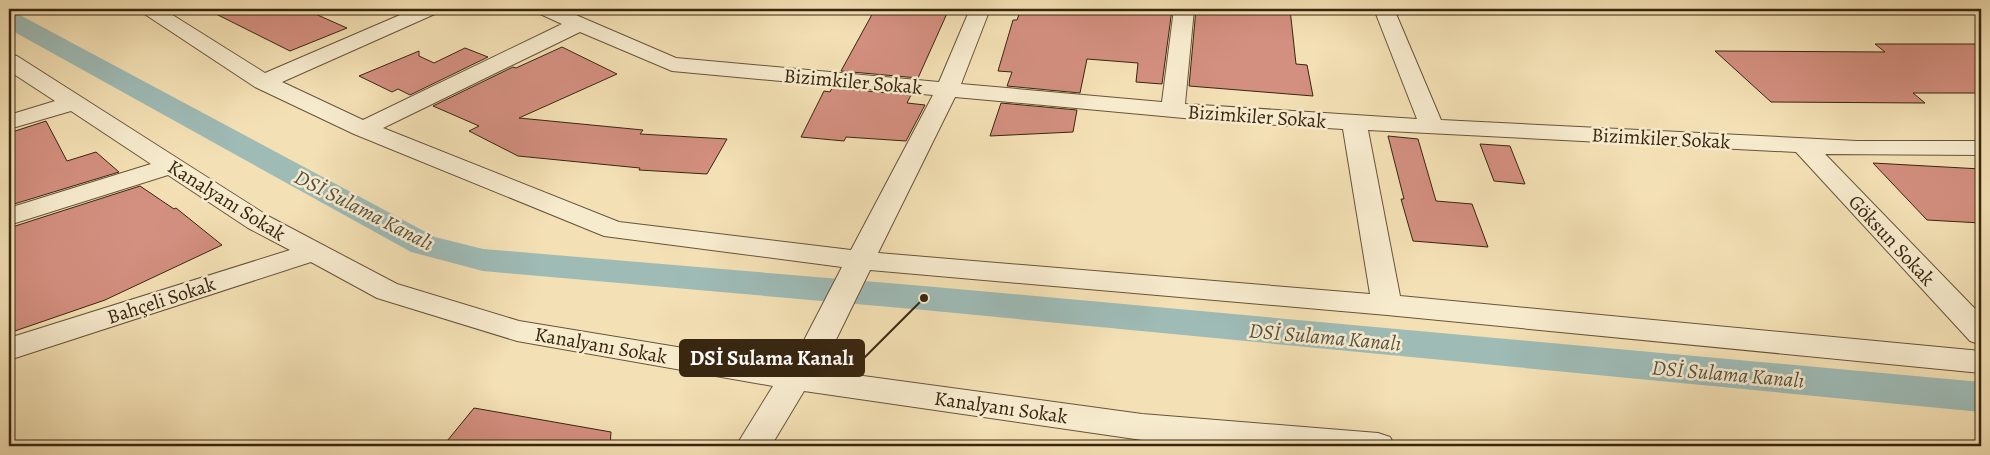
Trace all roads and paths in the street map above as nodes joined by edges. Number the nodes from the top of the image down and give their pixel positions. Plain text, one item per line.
1 (150, 9) edge
2 (430, 9) edge
3 (545, 9) edge
4 (980, 9) edge
5 (1184, 9) edge
6 (1384, 9) edge
7 (579, 24) junction
8 (9, 61) edge
9 (262, 82) junction
10 (947, 90) junction
11 (75, 103) junction
12 (1173, 110) junction
13 (9, 122) edge
14 (1354, 122) junction
15 (1432, 127) junction
16 (363, 129) junction
17 (1803, 145) junction
18 (1981, 148) edge
19 (172, 166) junction
20 (9, 217) edge
21 (314, 252) junction
22 (856, 270) junction
23 (1386, 305) junction
24 (1981, 334) edge
25 (9, 349) edge
26 (1981, 362) edge
27 (804, 367) junction
28 (754, 446) edge
29 (1378, 446) edge

1 - 9 street
2 - 9 street
3 - 7 street, Bizimkiler Sokak
4 - 10 street
5 - 12 street
6 - 15 street
7 - 10 street, Bizimkiler Sokak
7 - 16 street
8 - 11 street, Kanalyanı Sokak
9 - 16 street
10 - 12 street, Bizimkiler Sokak
10 - 22 street
11 - 13 street
11 - 19 street, Kanalyanı Sokak
12 - 14 street, Bizimkiler Sokak
14 - 15 street, Bizimkiler Sokak
14 - 23 street
15 - 17 street, Bizimkiler Sokak
16 - 22 street
17 - 18 street, Bizimkiler Sokak
17 - 24 street, Göksun Sokak
19 - 20 street
19 - 21 street, Kanalyanı Sokak
21 - 25 street, Bahçeli Sokak
21 - 27 street, Kanalyanı Sokak
22 - 23 street
22 - 27 street
23 - 26 street
27 - 28 street
27 - 29 street, Kanalyanı Sokak

